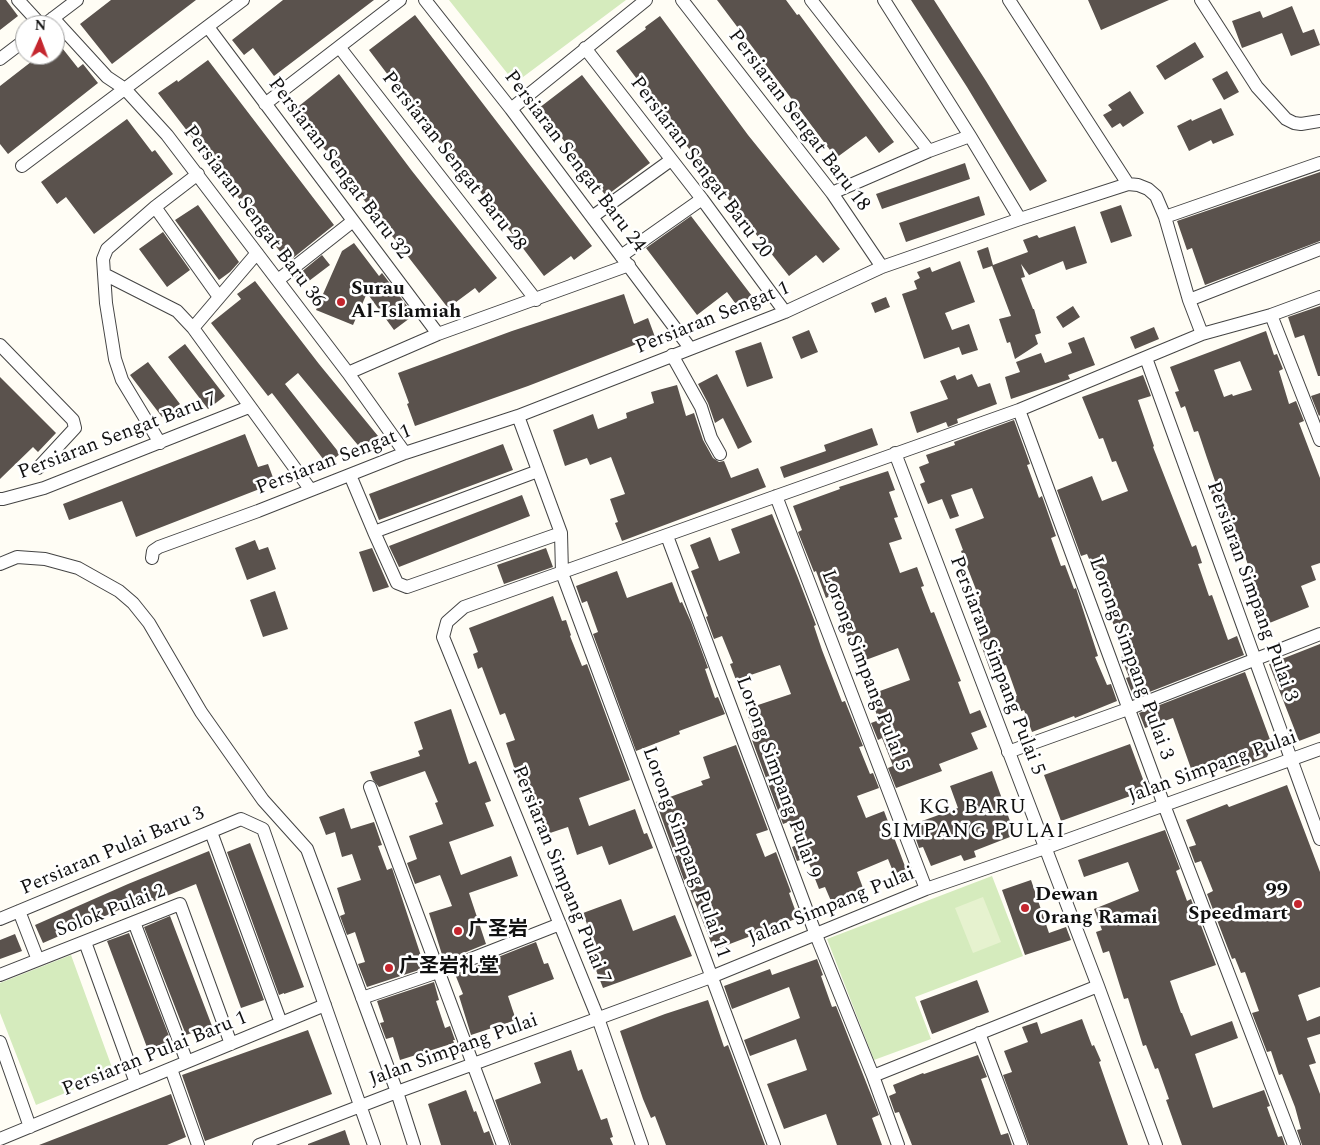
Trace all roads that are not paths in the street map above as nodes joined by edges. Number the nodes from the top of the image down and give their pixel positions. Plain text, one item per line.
1 (18, 0) edge
2 (77, 0) edge
3 (243, 0) edge
4 (400, 0) edge
5 (425, 0) edge
6 (646, 0) edge
7 (682, 0) edge
8 (811, 0) edge
9 (884, 0) edge
10 (1009, 0) edge
11 (1201, 0) edge
12 (36, 15) edge
13 (57, 15) edge
14 (208, 27) junction
15 (65, 40) edge
16 (15, 48) edge
17 (340, 48) junction
18 (585, 48) junction
19 (0, 59) edge
20 (125, 89) junction
21 (265, 104) junction
22 (511, 109) junction
23 (1320, 121) edge
24 (970, 136) junction
25 (929, 151) junction
26 (672, 160) junction
27 (1320, 163) edge
28 (22, 166) dead end
29 (198, 174) junction
30 (1128, 184) junction
31 (832, 193) junction
32 (702, 199) junction
33 (154, 207) junction
34 (592, 217) junction
35 (1165, 217) junction
36 (1020, 219) junction
37 (353, 221) junction
38 (1320, 249) edge
39 (257, 253) junction
40 (625, 261) junction
41 (882, 267) junction
42 (104, 274) junction
43 (278, 280) junction
44 (219, 297) junction
45 (1320, 297) edge
46 (536, 300) junction
47 (1189, 300) junction
48 (785, 312) junction
49 (1271, 315) junction
50 (193, 328) junction
51 (438, 334) junction
52 (1202, 334) junction
53 (0, 345) edge
54 (690, 348) junction
55 (672, 355) junction
56 (1146, 358) junction
57 (348, 373) junction
58 (249, 407) junction
59 (1019, 410) junction
60 (518, 416) junction
61 (1320, 440) edge
62 (160, 443) junction
63 (405, 453) junction
64 (895, 453) junction
65 (720, 454) dead end
66 (38, 468) dead end
67 (538, 471) junction
68 (350, 474) junction
69 (310, 489) junction
70 (776, 496) junction
71 (0, 499) edge
72 (374, 532) junction
73 (560, 533) junction
74 (667, 536) junction
75 (152, 558) dead end
76 (0, 564) edge
77 (562, 573) junction
78 (1320, 634) edge
79 (1255, 661) junction
80 (1128, 709) junction
81 (1320, 749) edge
82 (1008, 752) junction
83 (1291, 759) junction
84 (370, 787) dead end
85 (1164, 805) junction
86 (211, 832) junction
87 (1320, 839) edge
88 (1045, 848) junction
89 (926, 889) junction
90 (19, 911) junction
91 (0, 919) edge
92 (134, 922) junction
93 (560, 924) junction
94 (816, 935) junction
95 (85, 942) junction
96 (38, 960) junction
97 (438, 972) junction
98 (0, 975) edge
99 (711, 977) junction
100 (1098, 986) junction
101 (362, 998) junction
102 (325, 1005) junction
103 (598, 1018) junction
104 (281, 1023) junction
105 (979, 1033) junction
106 (0, 1042) edge
107 (231, 1044) junction
108 (187, 1062) junction
109 (472, 1065) junction
110 (171, 1069) junction
111 (873, 1076) junction
112 (136, 1083) junction
113 (397, 1092) junction
114 (360, 1106) junction
115 (30, 1127) junction
116 (0, 1139) edge
117 (198, 1145) edge
118 (259, 1145) edge
119 (374, 1145) edge
120 (414, 1145) edge
121 (503, 1145) edge
122 (642, 1145) edge
123 (774, 1145) edge
124 (898, 1145) edge
125 (1021, 1145) edge
126 (1156, 1145) edge
127 (1294, 1145) edge

1 - 12 street, Persiaran Sengat Baru 36
2 - 13 street
3 - 14 street
4 - 17 street
5 - 22 street, Persiaran Sengat Baru 24
6 - 18 street
7 - 31 street, Persiaran Sengat Baru 18
8 - 25 street
9 - 24 street
10 - 30 street
11 - 23 street
14 - 20 street
14 - 21 street, Persiaran Sengat Baru 32
15 - 20 street, Persiaran Sengat Baru 36
16 - 19 street
17 - 21 street
17 - 46 street, Persiaran Sengat Baru 28
18 - 22 street
18 - 26 street, Persiaran Sengat Baru 20
20 - 28 street
20 - 29 street, Persiaran Sengat Baru 36
21 - 37 street, Persiaran Sengat Baru 32
22 - 34 street, Persiaran Sengat Baru 24
24 - 25 street
24 - 36 street
25 - 31 street
26 - 32 street, Persiaran Sengat Baru 20
26 - 34 street
27 - 35 street
29 - 33 street
29 - 39 street, Persiaran Sengat Baru 36
30 - 35 street
30 - 36 street, Persiaran Sengat 1
31 - 41 street, Persiaran Sengat Baru 18
32 - 40 street
32 - 48 street, Persiaran Sengat Baru 20
33 - 42 street
33 - 44 street
34 - 40 street, Persiaran Sengat Baru 24
35 - 47 street
36 - 41 street, Persiaran Sengat 1
37 - 43 street
37 - 51 street, Persiaran Sengat Baru 32
38 - 47 street
39 - 43 street, Persiaran Sengat Baru 36
39 - 44 street
40 - 46 street
40 - 54 street, Persiaran Sengat Baru 24
41 - 48 street, Persiaran Sengat 1
42 - 50 street
42 - 62 street
43 - 57 street, Persiaran Sengat Baru 36
44 - 50 street
45 - 49 street
46 - 51 street
47 - 52 street
48 - 54 street, Persiaran Sengat 1
49 - 52 street
49 - 61 street
50 - 58 street
51 - 57 street
52 - 56 street
53 - 66 street
54 - 55 street, Persiaran Sengat 1
55 - 60 street, Persiaran Sengat 1
55 - 65 street
56 - 59 street
56 - 79 street, Persiaran Simpang Pulai 3
57 - 63 street, Persiaran Sengat Baru 36
58 - 62 street, Persiaran Sengat Baru 7
58 - 69 street
59 - 64 street
59 - 80 street, Lorong Simpang Pulai 3
60 - 63 street, Persiaran Sengat 1
60 - 67 street, Lorong Simpang Pulai 11
62 - 71 street, Persiaran Sengat Baru 7
63 - 68 street, Persiaran Sengat 1
64 - 70 street
64 - 82 street, Persiaran Simpang Pulai 5
67 - 72 street
67 - 73 street, Lorong Simpang Pulai 11
68 - 69 street, Persiaran Sengat 1
68 - 72 street
69 - 75 street, Persiaran Sengat 1
70 - 74 street
70 - 89 street, Lorong Simpang Pulai 5
72 - 73 street
73 - 77 street, Lorong Simpang Pulai 11
74 - 77 street
74 - 94 street, Lorong Simpang Pulai 9
76 - 101 street
77 - 93 street, Persiaran Simpang Pulai 7
77 - 99 street, Lorong Simpang Pulai 11
78 - 79 street
79 - 80 street
79 - 83 street, Persiaran Simpang Pulai 3
80 - 82 street
80 - 85 street, Lorong Simpang Pulai 3
81 - 83 street, Jalan Simpang Pulai
82 - 88 street, Persiaran Simpang Pulai 5
83 - 85 street, Jalan Simpang Pulai
83 - 87 street, Persiaran Simpang Pulai 3
84 - 97 street
85 - 88 street, Jalan Simpang Pulai
85 - 127 street, Lorong Simpang Pulai 3
86 - 90 street, Persiaran Pulai Baru 3
86 - 102 street, Persiaran Pulai Baru 3
86 - 104 street
88 - 89 street, Jalan Simpang Pulai
88 - 100 street, Persiaran Simpang Pulai 5
89 - 94 street, Jalan Simpang Pulai
90 - 91 street, Persiaran Pulai Baru 3
90 - 96 street
92 - 95 street, Solok Pulai 2
92 - 107 street, Solok Pulai 2
92 - 108 street
93 - 97 street
93 - 103 street, Persiaran Simpang Pulai 7
94 - 99 street, Jalan Simpang Pulai
94 - 111 street, Lorong Simpang Pulai 9
95 - 96 street, Solok Pulai 2
95 - 112 street
96 - 98 street, Solok Pulai 2
97 - 101 street
97 - 109 street
99 - 103 street, Jalan Simpang Pulai
99 - 123 street, Lorong Simpang Pulai 11
100 - 105 street
100 - 126 street, Persiaran Simpang Pulai 5
101 - 113 street
102 - 104 street, Persiaran Pulai Baru 1
102 - 114 street
103 - 109 street, Jalan Simpang Pulai
103 - 122 street, Persiaran Simpang Pulai 7
104 - 107 street, Persiaran Pulai Baru 1
105 - 111 street
105 - 125 street
106 - 115 street
107 - 108 street, Persiaran Pulai Baru 1
108 - 110 street, Persiaran Pulai Baru 1
109 - 113 street, Jalan Simpang Pulai
109 - 121 street
110 - 112 street, Persiaran Pulai Baru 1
110 - 117 street
111 - 124 street, Lorong Simpang Pulai 9
112 - 115 street, Persiaran Pulai Baru 1
113 - 114 street, Jalan Simpang Pulai
113 - 120 street
114 - 118 street, Jalan Simpang Pulai
114 - 119 street
115 - 116 street, Persiaran Pulai Baru 1

